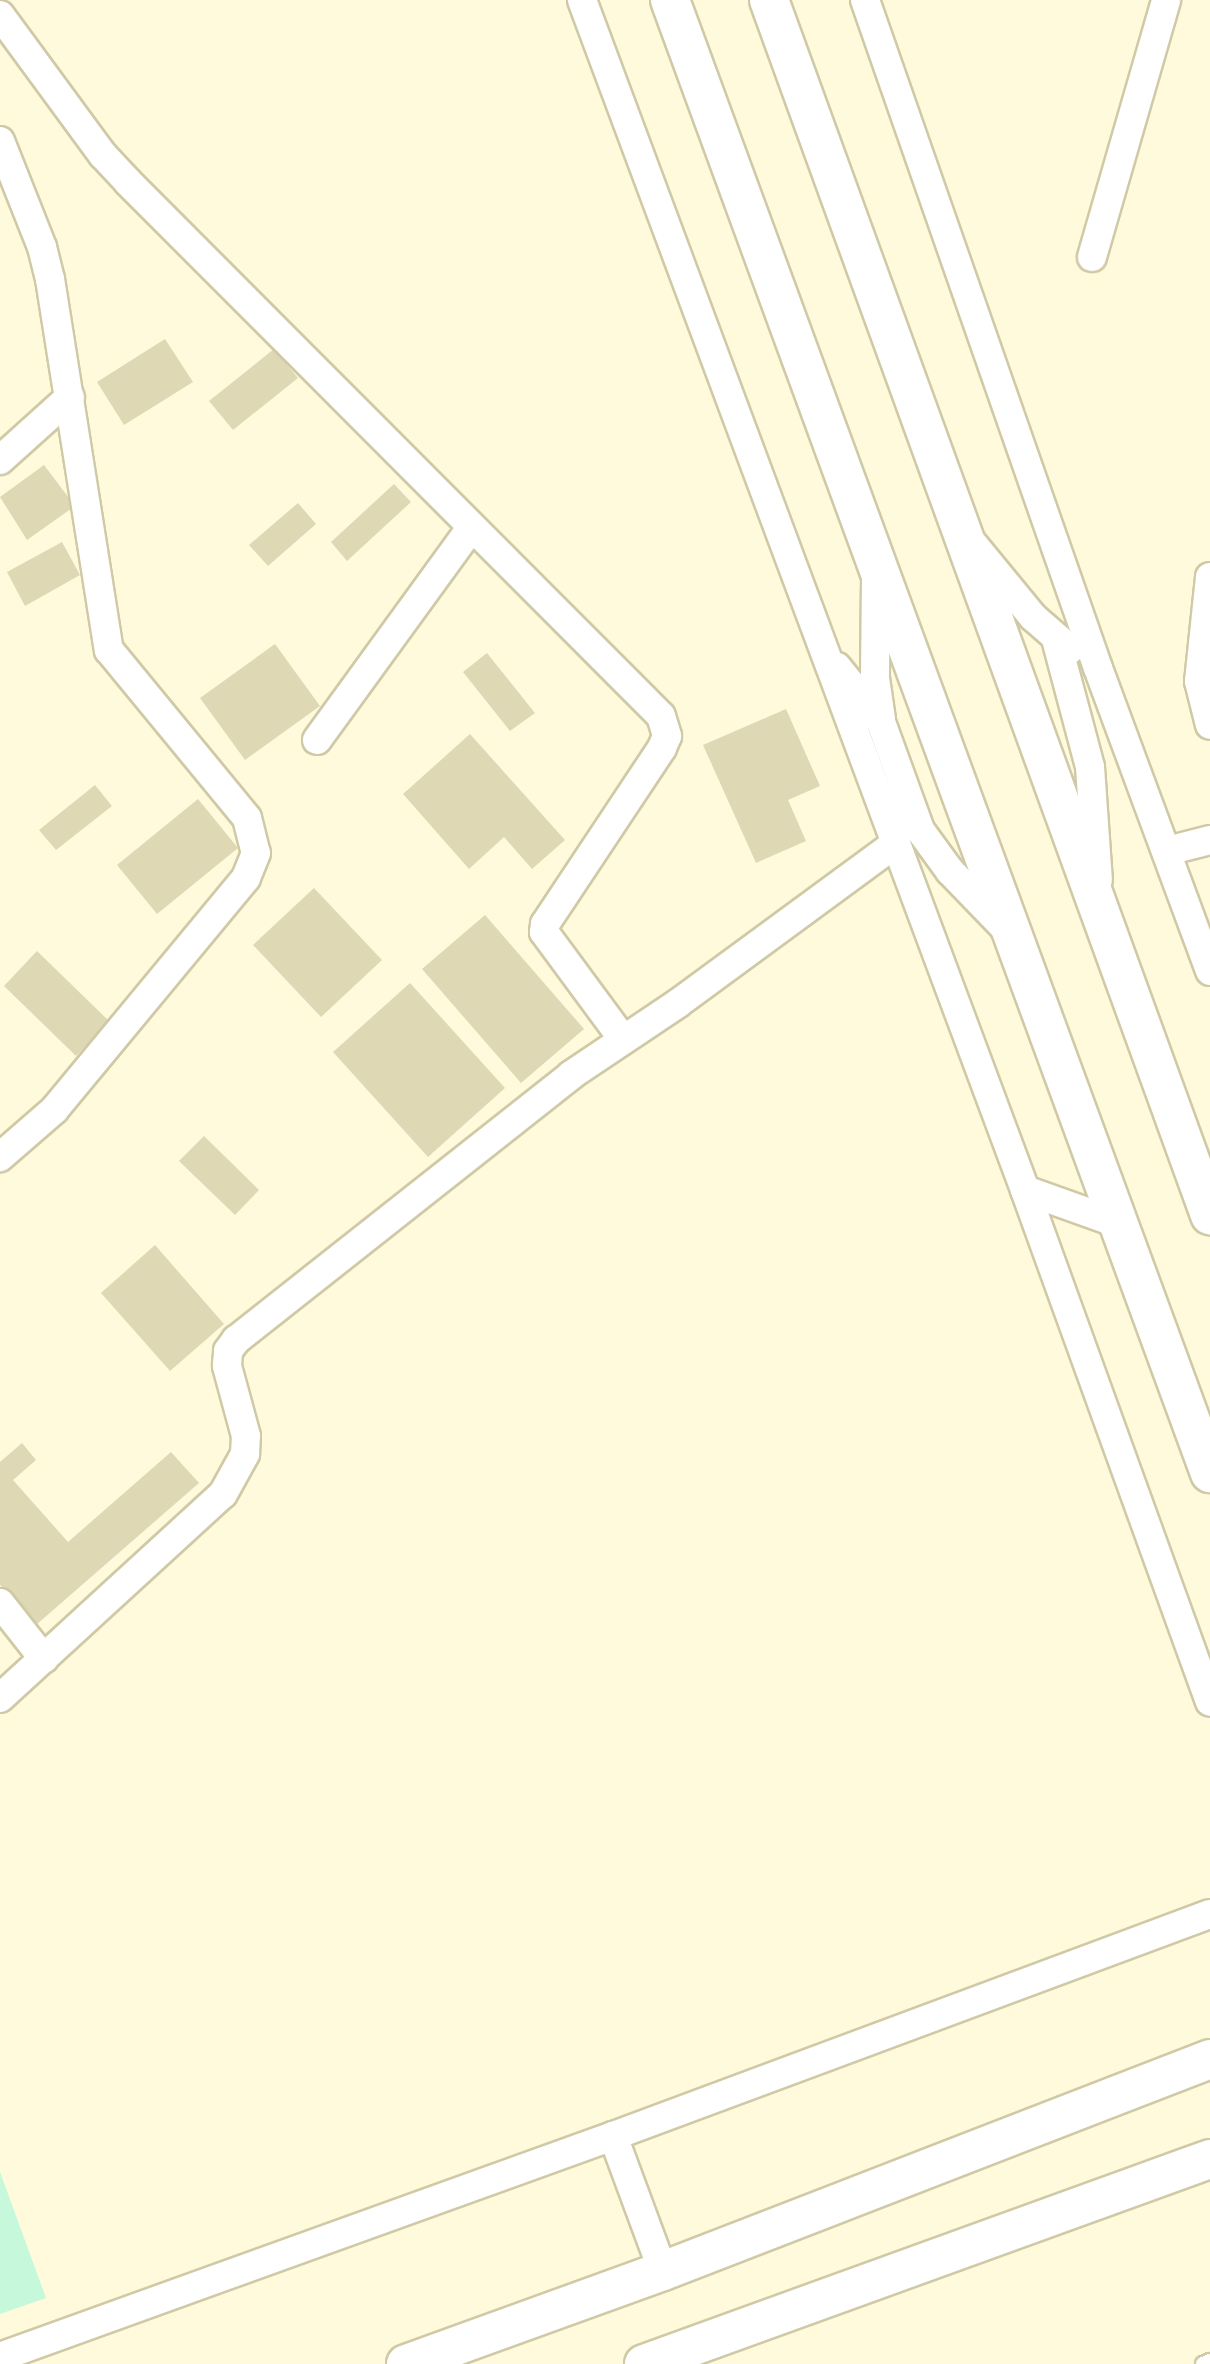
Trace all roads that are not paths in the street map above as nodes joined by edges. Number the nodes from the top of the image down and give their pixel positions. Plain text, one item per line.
1 (582, 0) edge
2 (670, 0) edge
3 (769, 0) edge
4 (865, 0) edge
5 (1166, 0) edge
6 (0, 15) edge
7 (0, 141) edge
8 (1091, 257) dead end
9 (70, 397) junction
10 (0, 460) edge
11 (472, 527) junction
12 (961, 530) junction
13 (876, 559) junction
14 (1210, 576) edge
15 (1056, 639) junction
16 (826, 655) junction
17 (1098, 668) junction
18 (881, 722) junction
19 (1210, 725) edge
20 (317, 740) dead end
21 (1210, 840) edge
22 (896, 843) junction
23 (1167, 851) junction
24 (1100, 913) junction
25 (1017, 941) junction
26 (1210, 971) edge
27 (623, 1039) junction
28 (0, 1157) edge
29 (1025, 1190) junction
30 (1210, 1215) edge
31 (1121, 1224) junction
32 (1210, 1473) edge
33 (0, 1603) edge
34 (44, 1659) junction
35 (0, 1698) edge
36 (1210, 1702) edge
37 (1210, 1914) edge
38 (1210, 2059) edge
39 (614, 2136) junction
40 (1210, 2159) edge
41 (663, 2271) junction
42 (0, 2357) edge
43 (1210, 2361) edge
44 (406, 2364) edge
45 (644, 2364) edge
46 (1203, 2364) edge

1 - 16 street
2 - 13 street
3 - 12 street
4 - 17 street
5 - 8 street
6 - 11 street
7 - 9 street
9 - 10 street
9 - 28 street
11 - 20 street
11 - 27 street
12 - 15 street
12 - 24 street
13 - 18 street
13 - 25 street
14 - 19 street
15 - 17 street
15 - 24 street
16 - 18 street
16 - 22 street
17 - 23 street
18 - 25 street
21 - 23 street
22 - 27 street
22 - 29 street
23 - 26 street
24 - 30 street
25 - 31 street
27 - 34 street
29 - 31 street
29 - 36 street
31 - 32 street
33 - 34 street
34 - 35 street
37 - 39 street
38 - 41 street
39 - 41 street
39 - 42 street
40 - 45 street
41 - 44 street
43 - 46 lane

